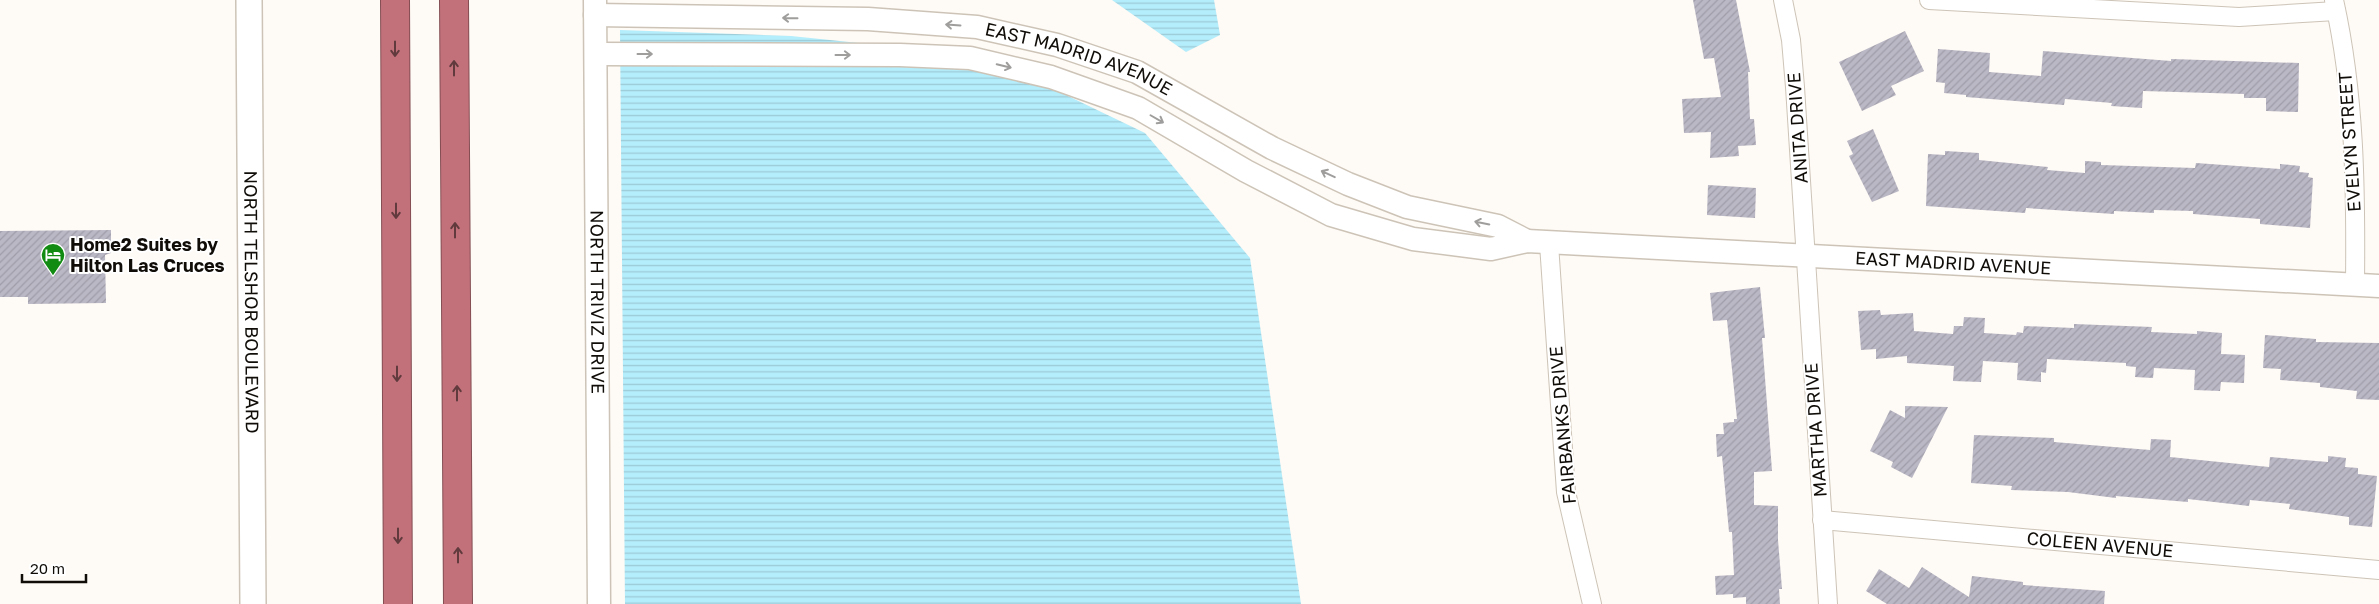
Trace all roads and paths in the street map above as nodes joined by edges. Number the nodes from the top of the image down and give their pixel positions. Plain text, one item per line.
1 (249, 0) edge
2 (395, 0) edge
3 (454, 0) edge
4 (1783, 0) edge
5 (1929, 0) edge
6 (2335, 5) edge
7 (595, 7) edge
8 (596, 54) junction
9 (1527, 241) junction
10 (1549, 244) junction
11 (1806, 256) junction
12 (2355, 285) junction
13 (2379, 286) edge
14 (1822, 520) junction
15 (2379, 570) edge
16 (253, 604) edge
17 (398, 604) edge
18 (458, 604) edge
19 (599, 604) edge
20 (1592, 604) edge
21 (1828, 604) edge

1 - 16 main road, NORTH TELSHOR BOULEVARD
2 -> 17 highway
18 -> 3 highway
4 - 11 street, ANITA DRIVE
5 - 6 street
6 - 12 street, EVELYN STREET
7 - 8 street, NORTH TRIVIZ DRIVE
9 -> 7 street, EAST MADRID AVENUE
8 -> 9 street, EAST MADRID AVENUE
8 - 19 street, NORTH TRIVIZ DRIVE
9 - 10 street, EAST MADRID AVENUE
10 - 11 street, EAST MADRID AVENUE
10 - 20 street, FAIRBANKS DRIVE
11 - 12 street, EAST MADRID AVENUE
11 - 14 street, MARTHA DRIVE
12 - 13 street, EAST MADRID AVENUE
14 - 15 street, COLEEN AVENUE
14 - 21 street, MARTHA DRIVE

